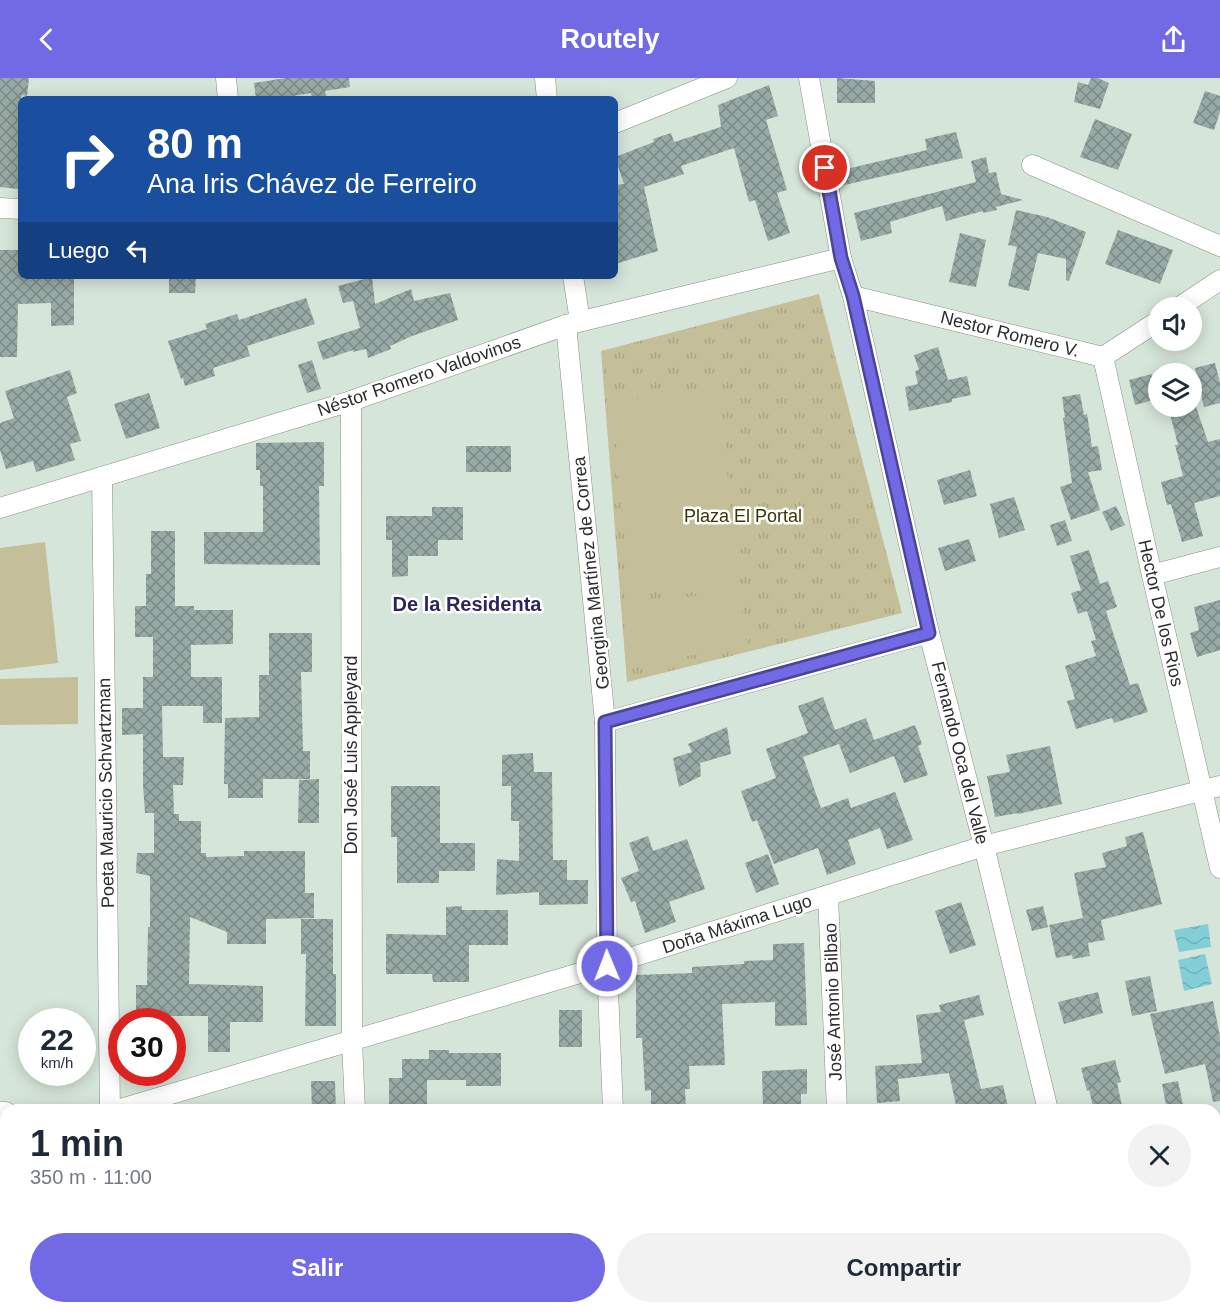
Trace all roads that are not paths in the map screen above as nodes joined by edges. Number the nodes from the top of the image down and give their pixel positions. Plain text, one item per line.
1 (226, 78) edge
2 (545, 78) edge
3 (727, 78) edge
4 (809, 78) edge
5 (228, 96) edge
6 (547, 96) edge
7 (618, 122) edge
8 (1032, 165) dead end
9 (0, 208) edge
10 (18, 209) edge
11 (1220, 246) edge
12 (841, 258) junction
13 (573, 279) edge
14 (1220, 280) edge
15 (853, 296) junction
16 (1194, 297) edge
17 (573, 323) junction
18 (1148, 328) edge
19 (1103, 357) junction
20 (351, 401) junction
21 (102, 477) junction
22 (0, 508) edge
23 (1220, 557) edge
24 (1152, 575) junction
25 (929, 633) junction
26 (605, 722) junction
27 (1211, 788) edge
28 (984, 846) junction
29 (1220, 868) edge
30 (828, 895) junction
31 (607, 966) junction
32 (352, 1040) junction
33 (110, 1104) edge
34 (137, 1104) edge
35 (355, 1104) edge
36 (613, 1104) edge
37 (837, 1104) edge
38 (1047, 1104) edge

1 - 5 street
2 - 6 street
3 - 7 street
4 - 12 street, Fernando Oca del Valle
8 - 11 street
9 - 10 street
12 - 15 street, Fernando Oca del Valle
12 - 17 street, Néstor Romero Valdovinos
13 - 17 street, Georgina Martínez de Correa
14 - 16 street
15 - 19 street, Nestor Romero V.
15 - 25 street, Fernando Oca del Valle
17 - 20 street, Néstor Romero Valdovinos
17 - 26 street, Georgina Martínez de Correa
18 - 19 street, Nestor Romero V.
19 - 24 street, Hector De los Rios
20 - 21 street, Néstor Romero Valdovinos
20 - 32 street, Don José Luis Appleyard
21 - 22 street, Néstor Romero Valdovinos
21 - 33 street, Poeta Mauricio Schvartzman
23 - 24 street
24 - 27 street, Hector De los Rios
25 - 26 street
25 - 28 street, Fernando Oca del Valle
26 - 31 street, Georgina Martínez de Correa
27 - 28 street, Doña Máxima Lugo
27 - 29 street, Hector De los Rios
28 - 30 street, Doña Máxima Lugo
28 - 38 street, Fernando Oca del Valle
30 - 31 street, Doña Máxima Lugo
30 - 37 street, José Antonio Bilbao
31 - 32 street, Doña Máxima Lugo
31 - 36 street, Georgina Martínez de Correa
32 - 34 street, Doña Máxima Lugo
32 - 35 street, Don José Luis Appleyard

